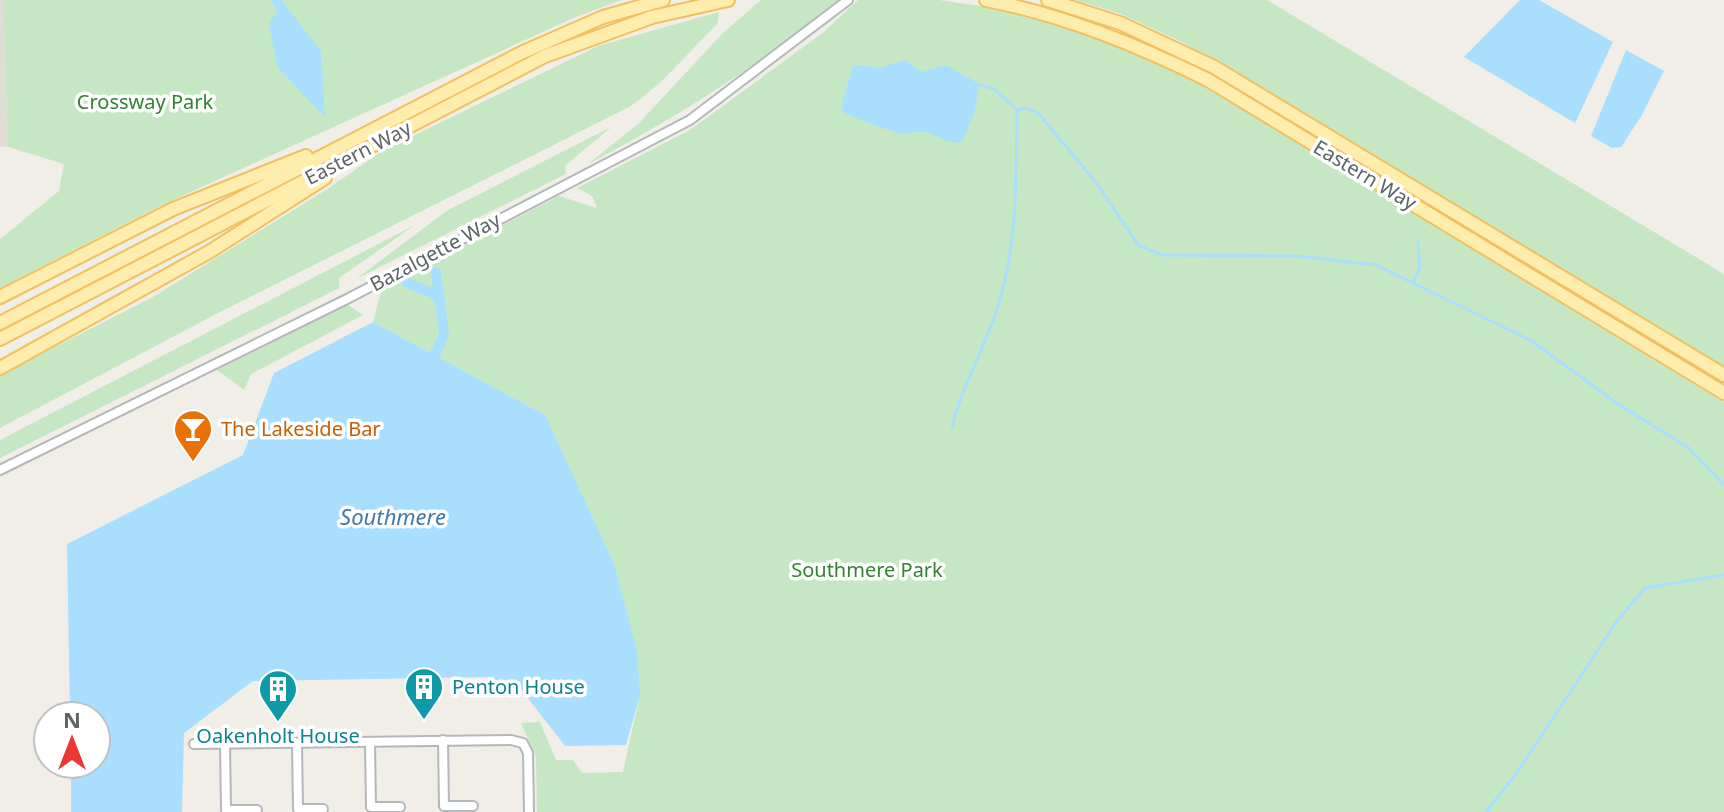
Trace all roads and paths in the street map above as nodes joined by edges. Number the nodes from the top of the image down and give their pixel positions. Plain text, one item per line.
1 (663, 0) edge
2 (728, 0) edge
3 (848, 0) edge
4 (986, 0) edge
5 (1048, 0) edge
6 (360, 135) junction
7 (368, 148) junction
8 (0, 297) edge
9 (0, 323) edge
10 (0, 339) edge
11 (0, 368) edge
12 (1724, 375) edge
13 (1724, 393) edge
14 (0, 470) edge
15 (443, 740) junction
16 (370, 742) junction
17 (225, 743) junction
18 (297, 743) junction
19 (194, 744) dead end
20 (473, 806) dead end
21 (400, 807) dead end
22 (323, 809) dead end
23 (257, 810) dead end
24 (529, 812) edge

1 - 6 main road, Eastern Way
2 - 7 main road, Eastern Way
3 - 14 street, Bazalgette Way
4 - 13 main road, Eastern Way
5 - 12 main road, Eastern Way
6 - 8 main road
6 - 9 main road, Eastern Way
7 - 10 main road, Eastern Way
7 - 11 main road
15 - 16 street
15 - 20 street
15 - 24 street
16 - 18 street
16 - 21 street
17 - 18 street
17 - 19 street
17 - 23 street
18 - 22 street

